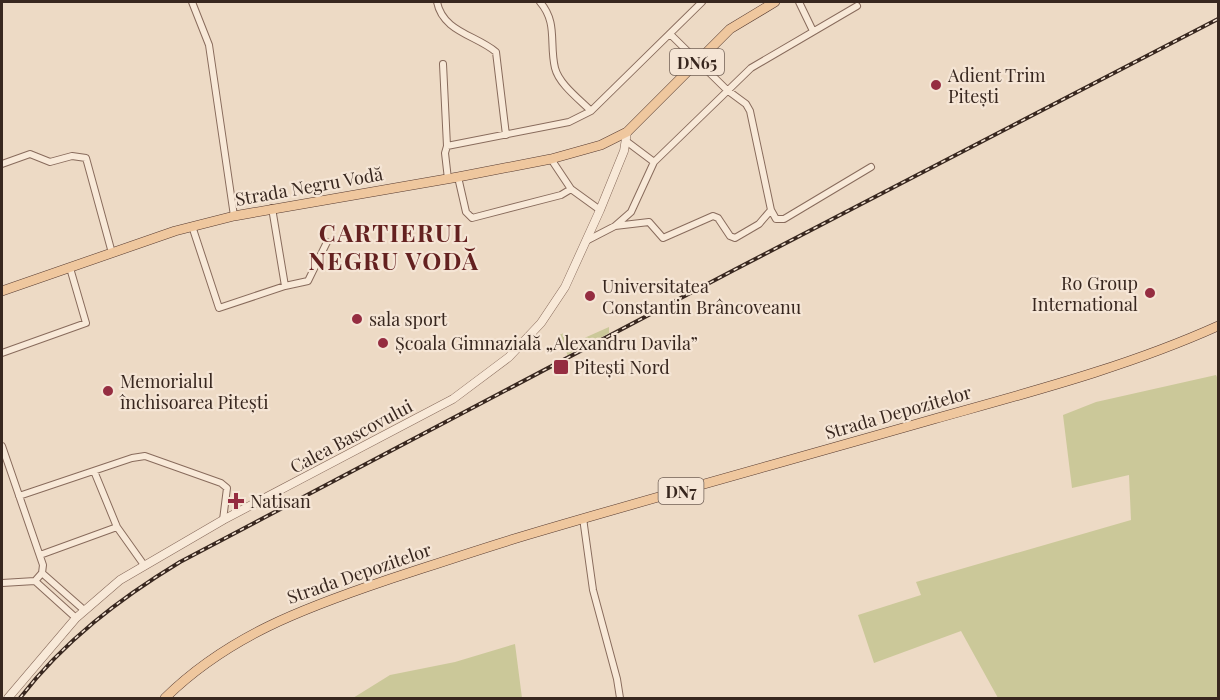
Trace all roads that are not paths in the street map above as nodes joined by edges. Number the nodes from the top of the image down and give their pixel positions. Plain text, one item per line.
1 (192, 2) edge
2 (437, 2) edge
3 (540, 2) edge
4 (702, 2) edge
5 (775, 2) edge
6 (799, 2) edge
7 (856, 6) dead end
8 (813, 31) junction
9 (670, 34) junction
10 (697, 62) junction
11 (443, 64) dead end
12 (727, 90) junction
13 (591, 111) junction
14 (506, 135) junction
15 (626, 137) junction
16 (610, 141) junction
17 (447, 146) junction
18 (624, 151) junction
19 (551, 159) junction
20 (654, 162) junction
21 (2, 164) edge
22 (871, 167) dead end
23 (453, 178) junction
24 (571, 189) junction
25 (272, 208) junction
26 (600, 210) junction
27 (771, 210) junction
28 (234, 216) junction
29 (192, 226) junction
30 (615, 226) junction
31 (327, 242) dead end
32 (586, 242) junction
33 (112, 253) junction
34 (70, 268) junction
35 (285, 286) junction
36 (2, 291) edge
37 (1218, 326) edge
38 (2, 353) edge
39 (2, 446) edge
40 (94, 471) junction
41 (19, 496) junction
42 (583, 518) junction
43 (223, 520) junction
44 (117, 527) junction
45 (40, 555) junction
46 (144, 565) junction
47 (42, 573) junction
48 (35, 581) junction
49 (2, 583) edge
50 (84, 610) junction
51 (76, 618) junction
52 (8, 699) edge
53 (165, 699) edge
54 (620, 699) edge

1 - 28 street
2 - 14 street
3 - 13 street
4 - 9 street
5 - 10 main road, DN65
6 - 8 street
7 - 8 street
8 - 12 street
9 - 10 street
9 - 13 street
10 - 12 street
10 - 15 main road, DN65
11 - 17 street
12 - 20 street
12 - 27 street
13 - 14 street
14 - 17 street
15 - 16 main road, Strada Negru Vodă
15 - 18 street, Calea Bascovului
15 - 20 street
16 - 18 street
16 - 19 main road, Strada Negru Vodă
17 - 23 street
18 - 26 street, Calea Bascovului
19 - 23 main road, Strada Negru Vodă
19 - 24 street
20 - 30 street
21 - 33 street
22 - 27 street
23 - 24 street
23 - 25 main road, Strada Negru Vodă
24 - 26 street
25 - 28 main road, Strada Negru Vodă
25 - 35 street
26 - 32 street, Calea Bascovului
27 - 30 street
28 - 29 main road, Strada Negru Vodă
29 - 33 main road, Strada Negru Vodă
29 - 35 street
30 - 32 street
31 - 35 street
32 - 43 street, Calea Bascovului
33 - 34 main road, Strada Negru Vodă
34 - 36 main road, Strada Negru Vodă
34 - 38 street
37 - 42 main road, Strada Depozitelor / DN7
39 - 41 street
40 - 41 street
40 - 43 street
40 - 44 street
41 - 45 street
42 - 53 main road, Strada Depozitelor / DN7
42 - 54 street
43 - 46 street, Calea Bascovului
44 - 45 street
44 - 46 street
45 - 47 street
46 - 50 street, Calea Bascovului
47 - 48 street
47 - 50 street
48 - 49 street
48 - 51 street
50 - 51 street, Calea Bascovului
51 - 52 street, Calea Bascovului

